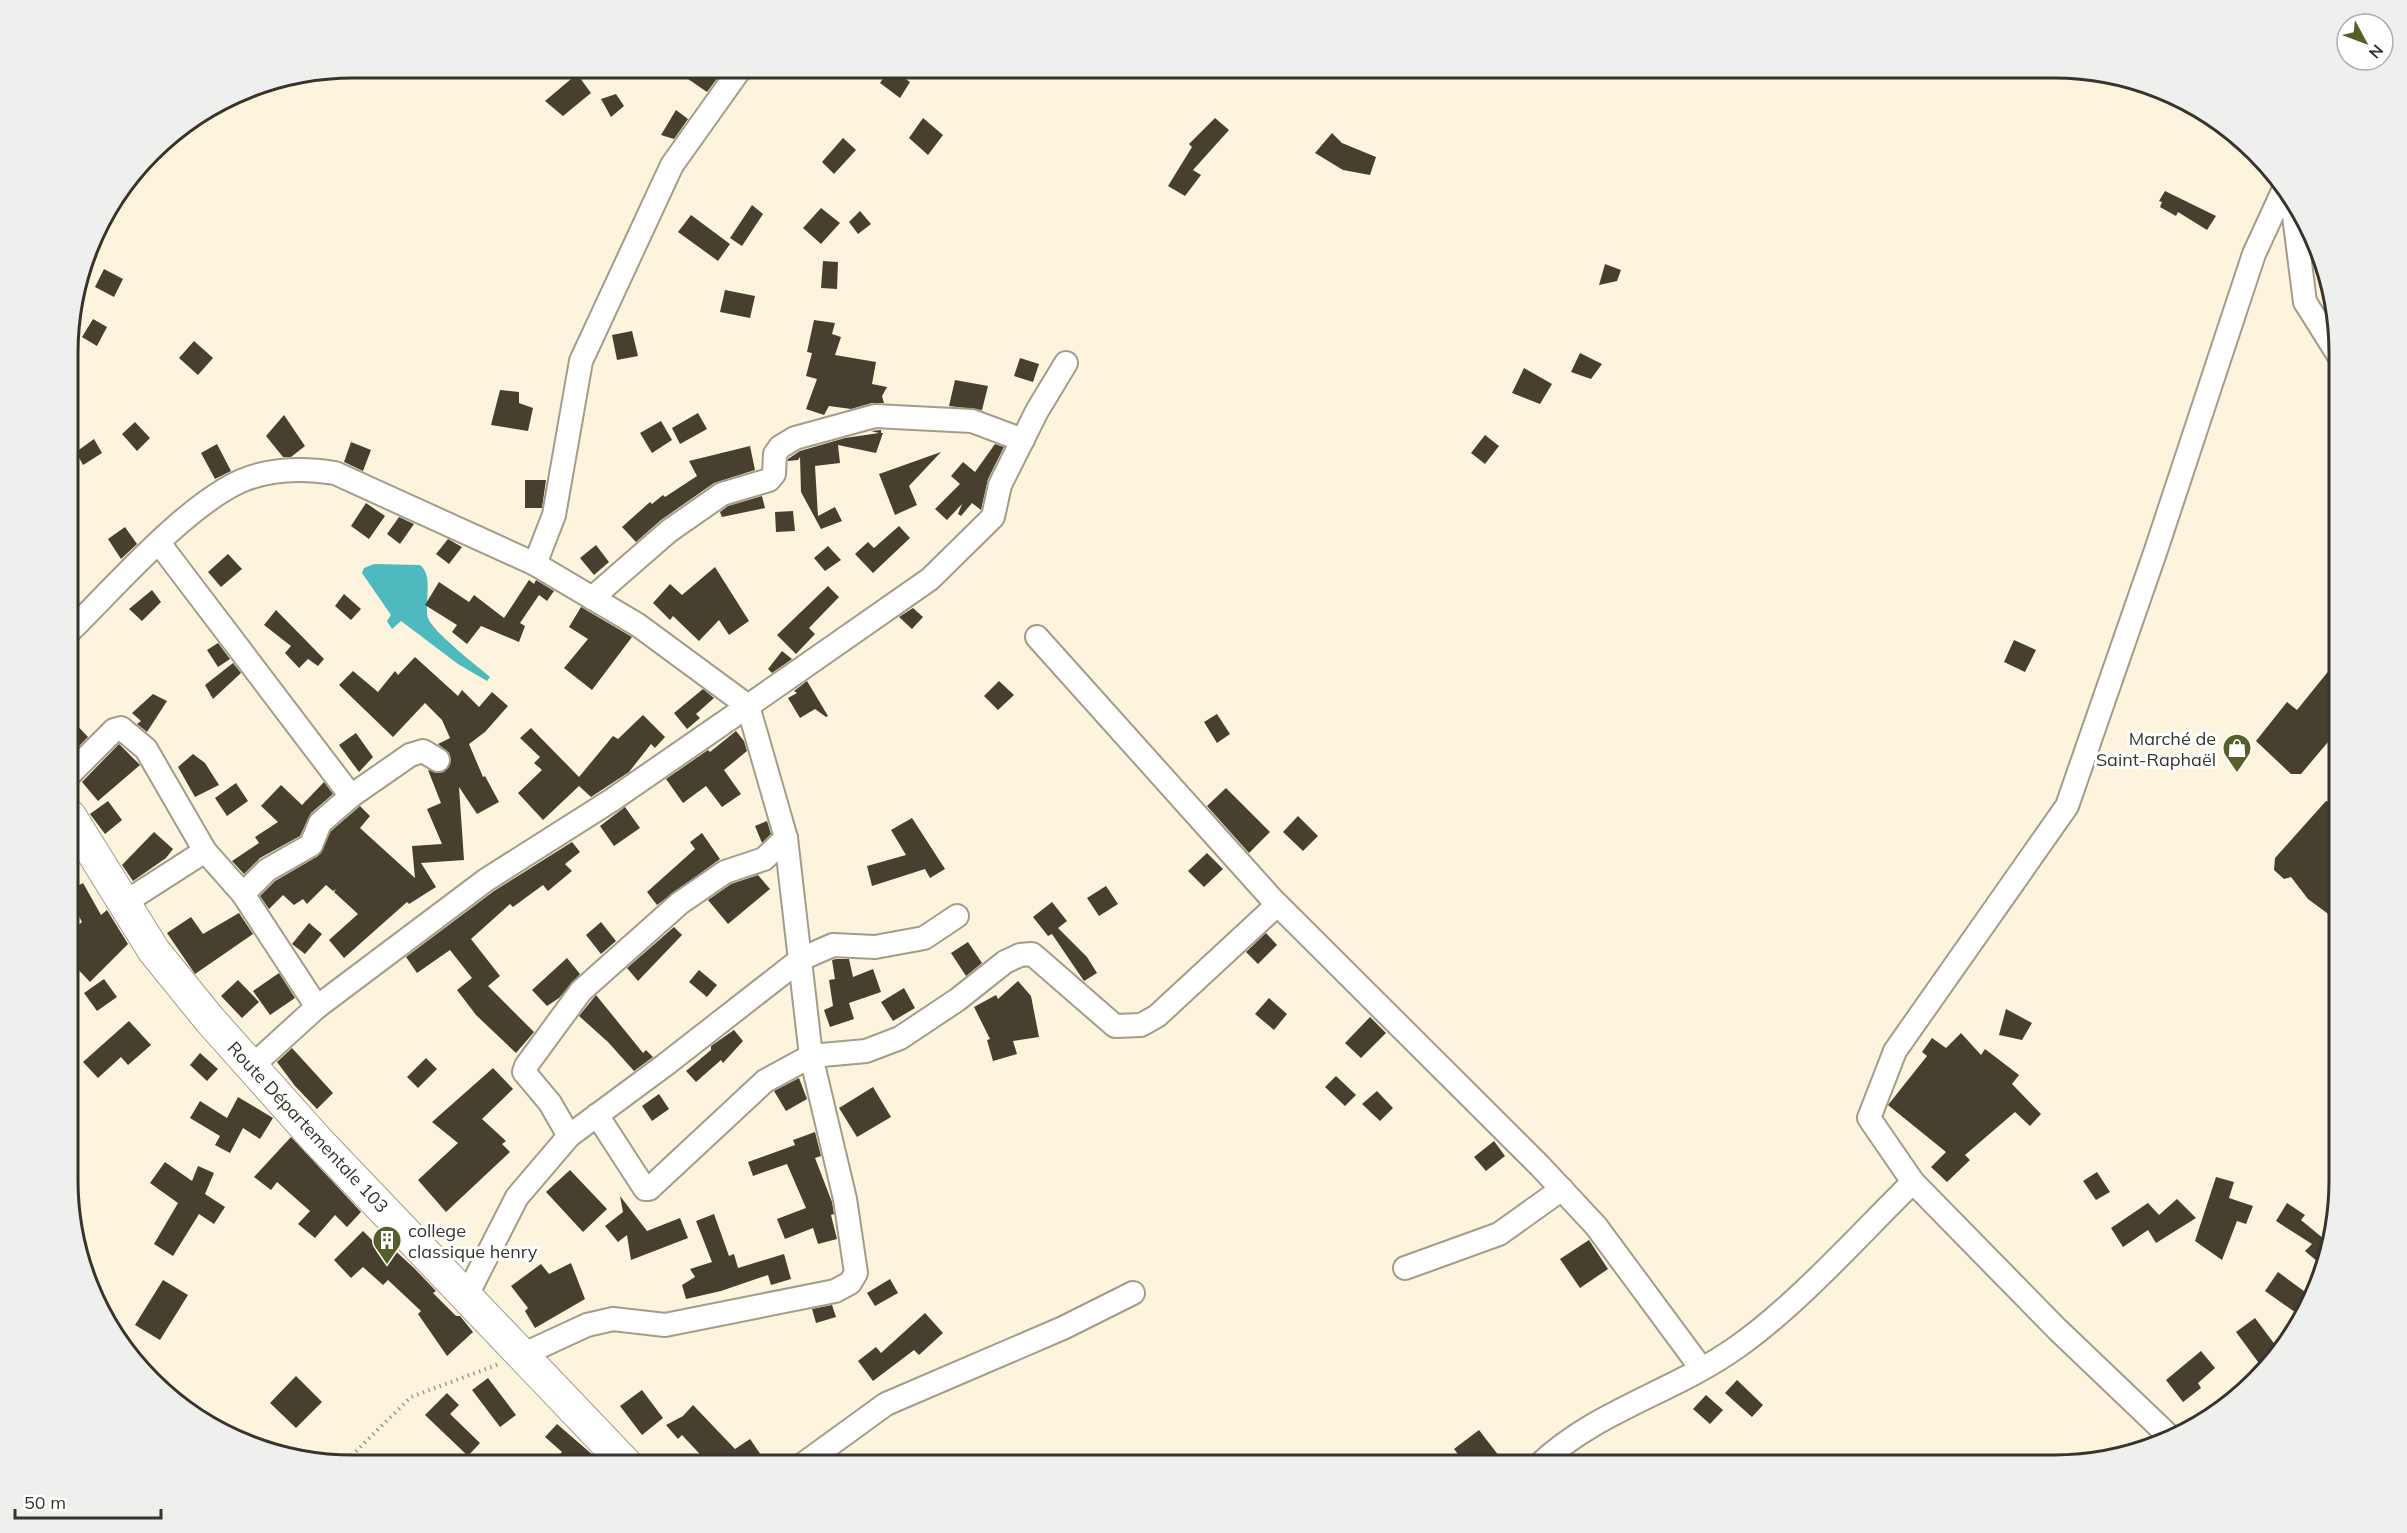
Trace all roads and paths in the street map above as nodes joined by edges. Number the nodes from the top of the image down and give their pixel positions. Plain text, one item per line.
1 (734, 78) edge
2 (2280, 197) edge
3 (2295, 221) edge
4 (2328, 338) edge
5 (1066, 363) dead end
6 (1023, 440) junction
7 (159, 543) junction
8 (535, 564) junction
9 (592, 598) junction
10 (78, 623) edge
11 (1037, 636) dead end
12 (748, 706) junction
13 (438, 760) dead end
14 (78, 766) edge
15 (351, 796) junction
16 (78, 829) edge
17 (786, 838) junction
18 (206, 851) junction
19 (243, 894) junction
20 (124, 903) junction
21 (1277, 904) junction
22 (957, 916) dead end
23 (801, 958) junction
24 (317, 1007) junction
25 (811, 1056) junction
26 (251, 1067) junction
27 (597, 1115) junction
28 (569, 1136) junction
29 (1912, 1182) junction
30 (1562, 1189) junction
31 (1405, 1268) dead end
32 (1133, 1293) dead end
33 (467, 1295) junction
34 (522, 1355) junction
35 (1701, 1368) junction
36 (2164, 1432) edge
37 (352, 1455) edge
38 (617, 1455) edge
39 (816, 1455) edge
40 (1552, 1455) edge

1 - 8 street
2 - 29 street
3 - 4 street
5 - 6 street
6 - 9 street
6 - 12 street
7 - 8 street
7 - 10 street
7 - 15 street
8 - 9 street
9 - 12 street
11 - 21 street
12 - 17 street
12 - 24 street
13 - 15 street
14 - 18 street
15 - 19 street
16 - 20 main road, Route Départementale 103
17 - 23 street
17 - 28 street
18 - 19 street
18 - 20 street
19 - 24 street
20 - 26 main road, Route Départementale 103
21 - 25 street
21 - 30 street
22 - 23 street
23 - 25 street
23 - 27 street
24 - 26 street
25 - 27 street
25 - 34 street
26 - 33 main road, Route Départementale 103
27 - 28 street
28 - 33 street
29 - 35 street
29 - 36 street
30 - 31 street
30 - 35 street
32 - 39 street
33 - 34 main road, Route Départementale 103
34 - 37 path
34 - 38 main road, Route Départementale 103
35 - 40 street

